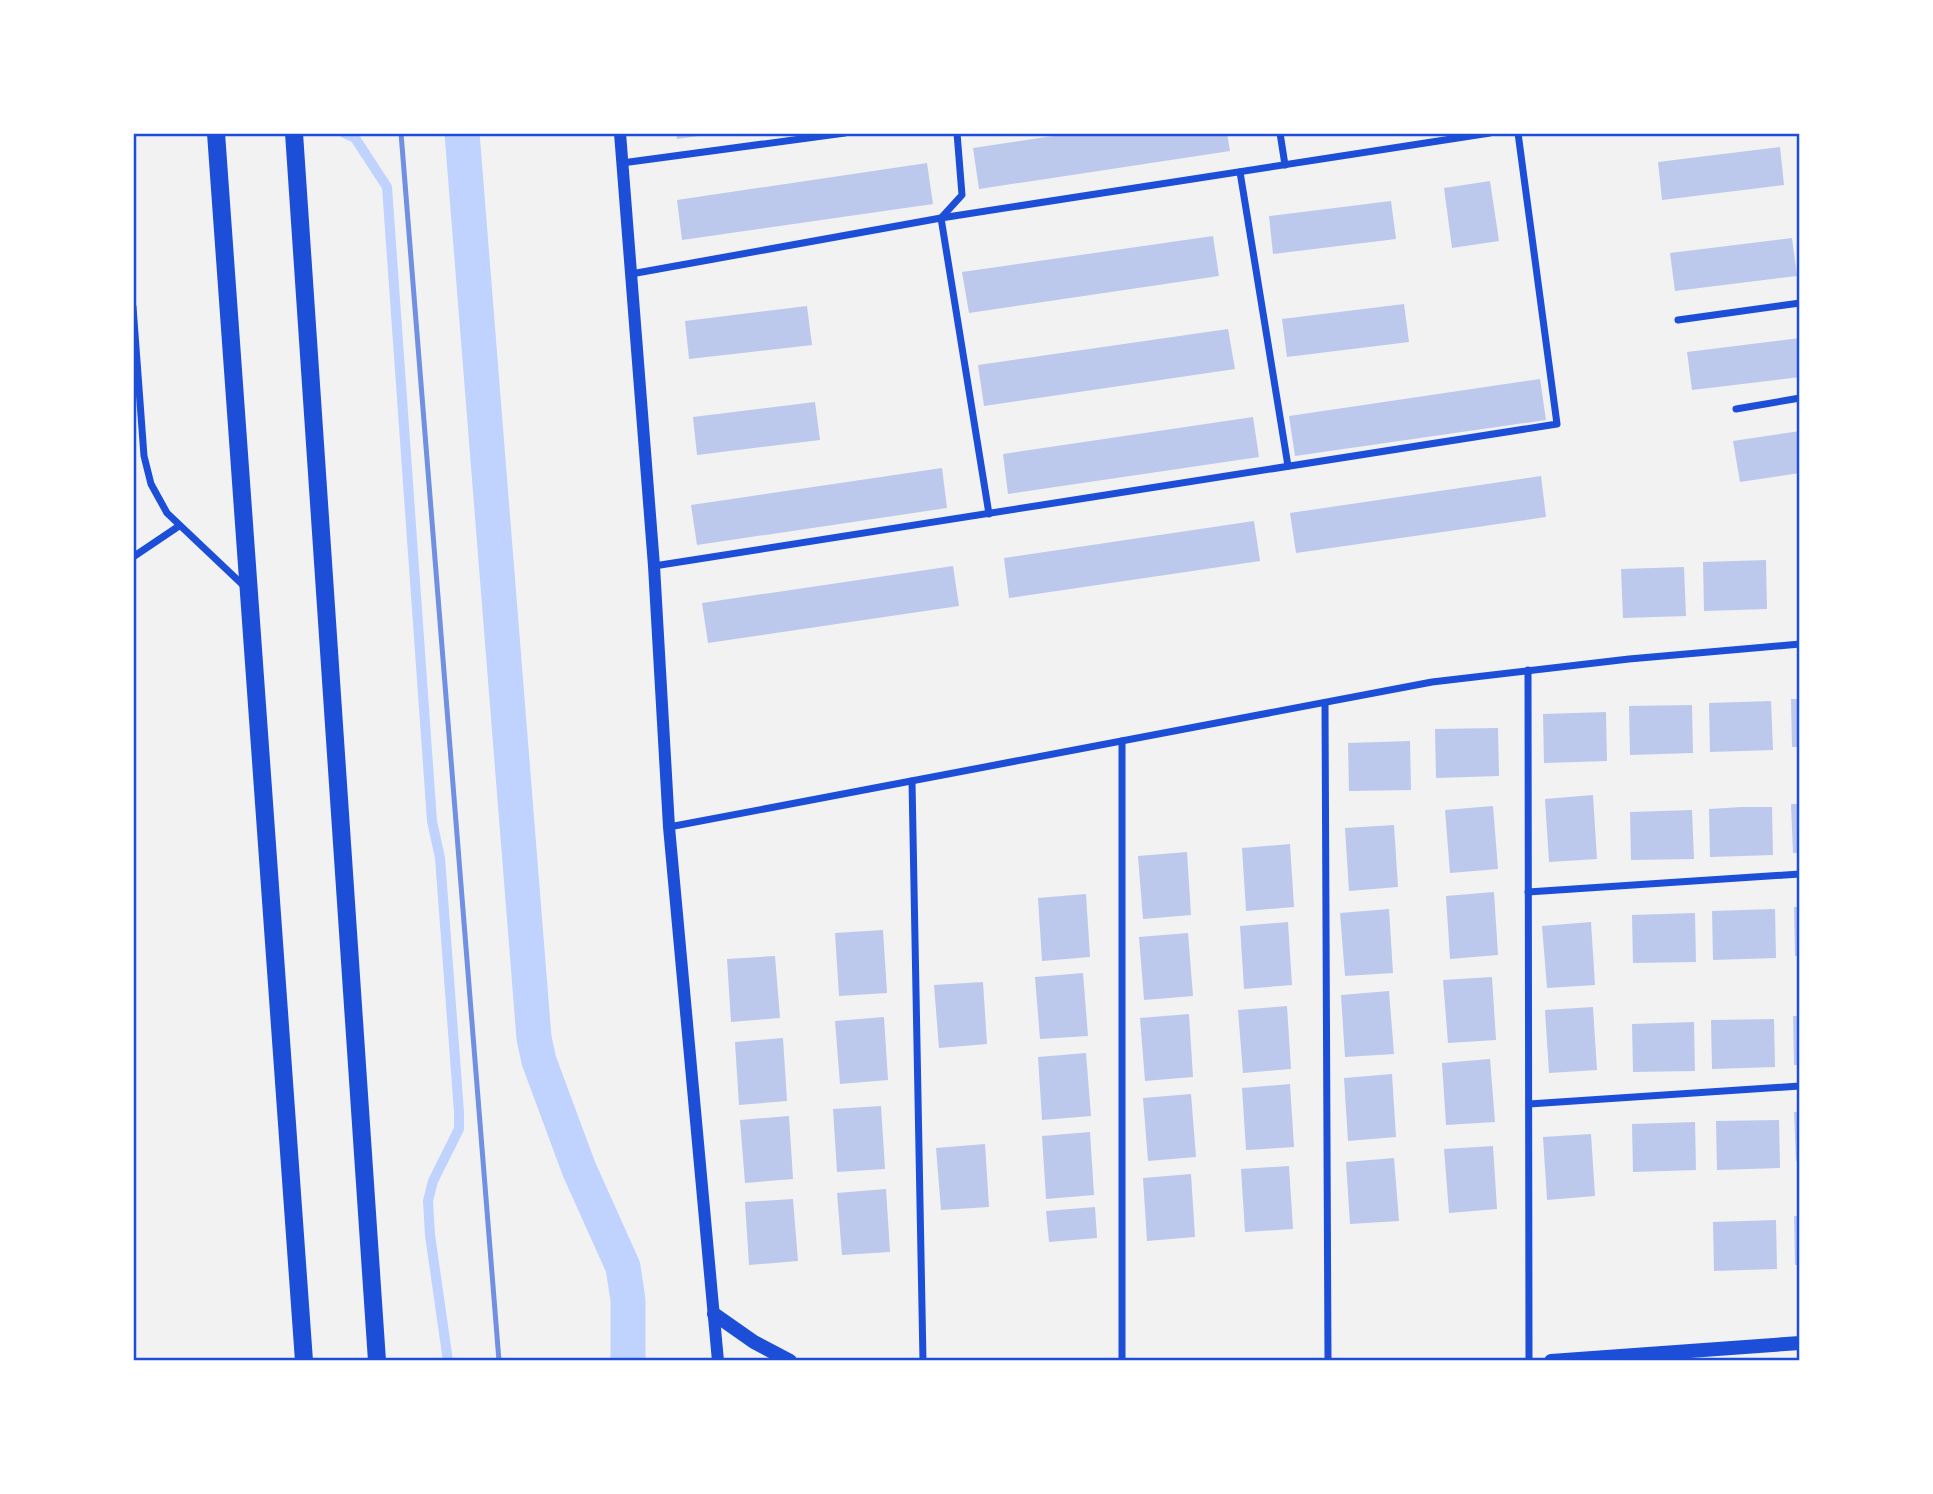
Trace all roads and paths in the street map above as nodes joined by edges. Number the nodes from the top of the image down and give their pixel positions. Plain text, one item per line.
1 (216, 133) edge
2 (294, 133) edge
3 (620, 133) edge
4 (845, 133) edge
5 (957, 133) edge
6 (1280, 133) edge
7 (1490, 133) edge
8 (1518, 133) edge
9 (622, 163) junction
10 (1285, 165) junction
11 (1240, 172) junction
12 (941, 218) junction
13 (631, 274) junction
14 (1800, 303) edge
15 (133, 307) edge
16 (1678, 320) dead end
17 (1800, 398) edge
18 (1736, 409) dead end
19 (1288, 466) junction
20 (989, 514) junction
21 (179, 526) junction
22 (133, 557) edge
23 (654, 566) junction
24 (249, 590) junction
25 (1800, 644) edge
26 (1528, 670) junction
27 (1325, 703) junction
28 (1122, 741) junction
29 (912, 781) junction
30 (669, 827) junction
31 (1800, 874) edge
32 (1528, 892) junction
33 (1800, 1086) edge
34 (1529, 1104) junction
35 (714, 1314) junction
36 (1800, 1343) edge
37 (304, 1361) edge
38 (377, 1361) edge
39 (718, 1361) edge
40 (790, 1361) edge
41 (923, 1361) edge
42 (1122, 1361) edge
43 (1328, 1361) edge
44 (1529, 1361) edge
45 (1551, 1361) edge

1 - 24 main road
2 - 38 main road
3 - 9 street
4 - 9 street
5 - 12 street
6 - 10 street
7 - 10 street
8 - 19 street
9 - 13 street
10 - 11 street
11 - 12 street
11 - 19 street
12 - 13 street
12 - 20 street
13 - 23 street
14 - 16 street
15 - 21 street
17 - 18 street
19 - 20 street
20 - 23 street
21 - 22 street
21 - 24 street
23 - 30 street
24 - 37 main road
25 - 26 street
26 - 27 street
26 - 32 street
27 - 28 street
27 - 43 street
28 - 29 street
28 - 42 street
29 - 30 street
29 - 41 street
30 - 35 street
31 - 32 street
32 - 34 street
33 - 34 street
34 - 44 street
35 - 39 street
35 - 40 main road
36 - 45 main road

